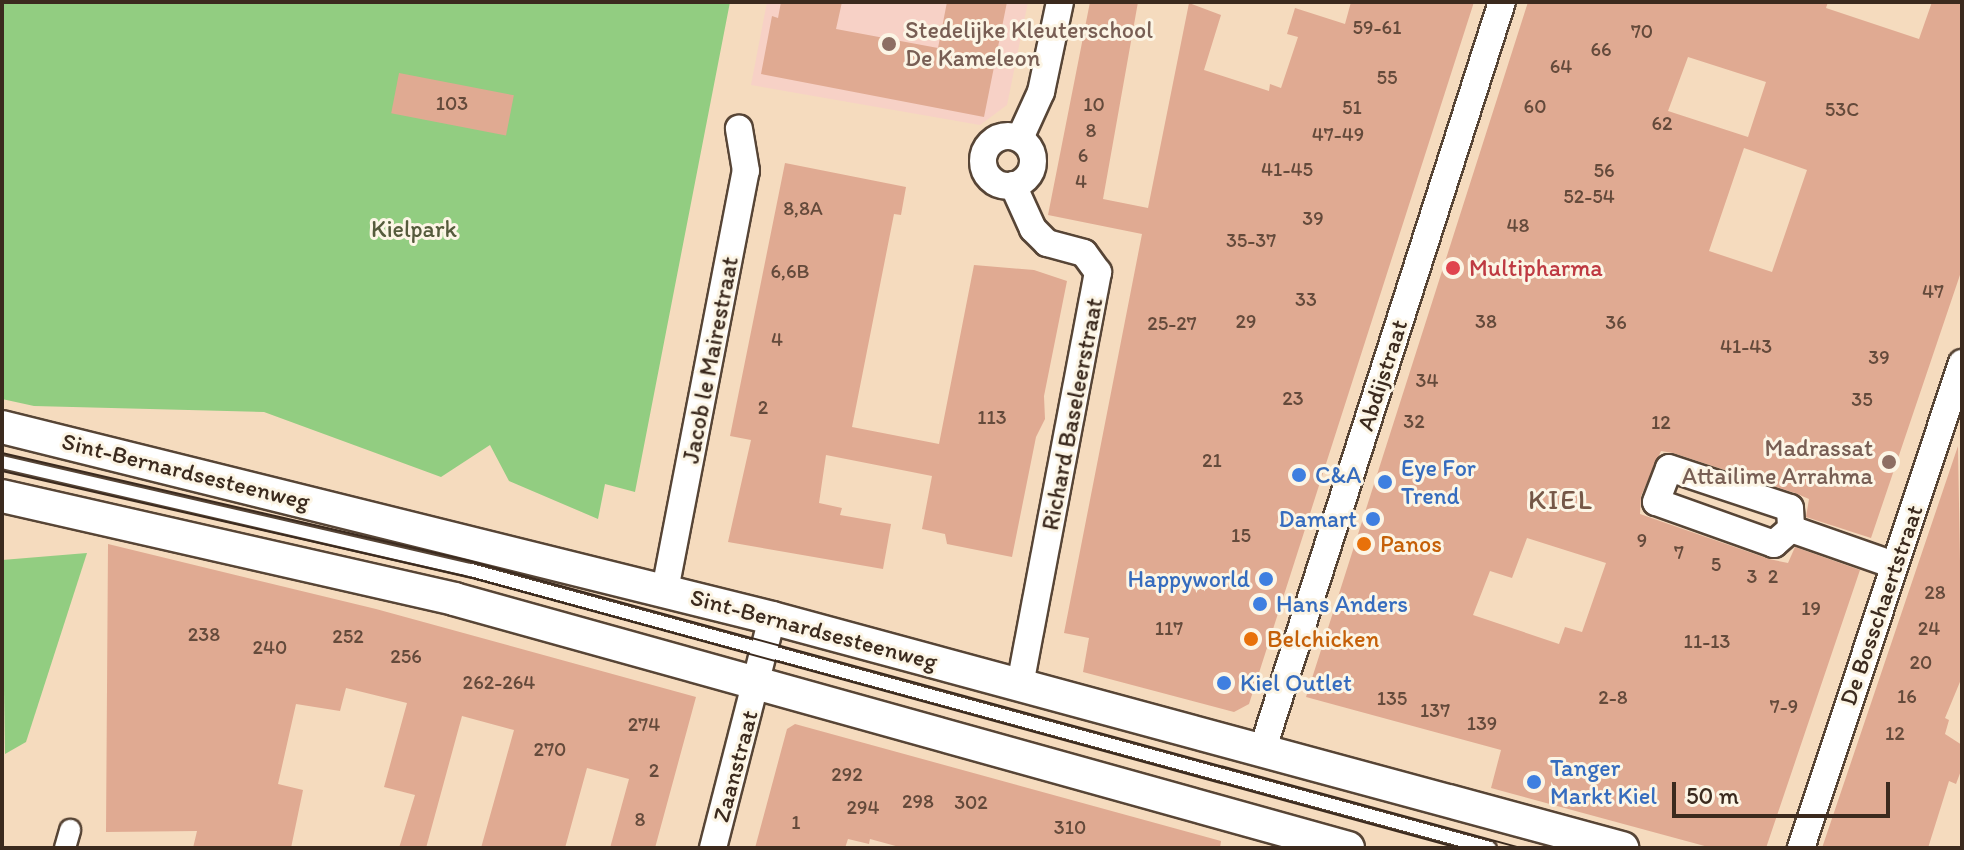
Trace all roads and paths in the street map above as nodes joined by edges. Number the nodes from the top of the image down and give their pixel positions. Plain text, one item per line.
1 (1060, 2) edge
2 (1502, 2) edge
3 (739, 129) dead end
4 (1020, 138) junction
5 (1013, 185) junction
6 (1962, 363) edge
7 (2, 427) edge
8 (2, 462) edge
9 (2, 496) edge
10 (1791, 529) junction
11 (1894, 565) junction
12 (665, 590) junction
13 (772, 618) junction
14 (765, 652) junction
15 (1020, 683) junction
16 (756, 684) junction
17 (1263, 748) junction
18 (713, 848) edge
19 (1348, 848) edge
20 (1490, 848) edge
21 (1622, 848) edge
22 (1801, 848) edge

1 - 4 street
2 - 17 street, Abdijstraat
3 - 12 street, Jacob le Mairestraat
4 - 5 street
4 - 5 street, Richard Baseleerstraat
5 - 15 street, Richard Baseleerstraat
6 - 11 street, De Bosschaertstraat
7 - 12 street, Sint-Bernardsesteenweg
8 - 14 lane
9 - 16 street
10 - 10 street
10 - 11 street
11 - 22 street, De Bosschaertstraat
12 - 13 street, Sint-Bernardsesteenweg
13 - 14 street, Zaanstraat
13 - 15 street, Sint-Bernardsesteenweg
14 - 16 street, Zaanstraat
14 - 20 lane
15 - 17 street, Sint-Bernardsesteenweg
16 - 18 street, Zaanstraat
16 - 19 street
17 - 21 street, Sint-Bernardsesteenweg

